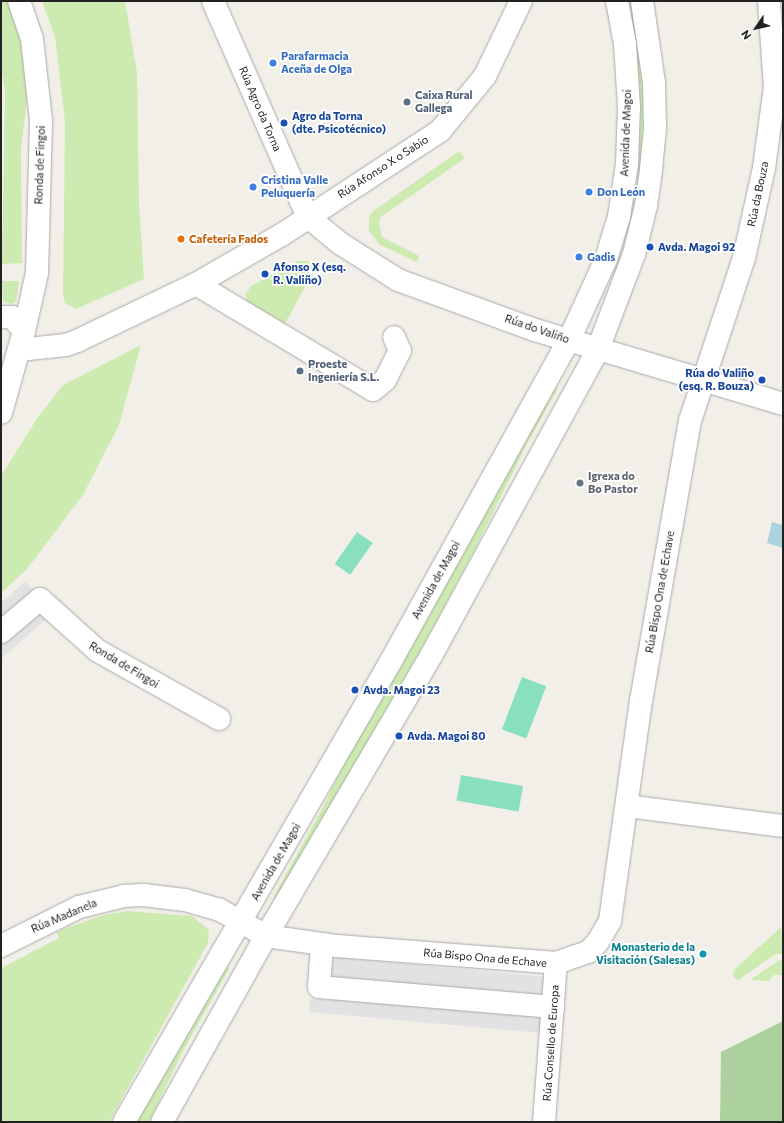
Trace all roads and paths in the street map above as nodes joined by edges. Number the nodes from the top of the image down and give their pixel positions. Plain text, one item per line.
1 (19, 1) edge
2 (213, 1) edge
3 (521, 1) edge
4 (617, 1) edge
5 (642, 1) edge
6 (769, 1) edge
7 (308, 217) junction
8 (196, 284) junction
9 (1, 318) edge
10 (394, 337) dead end
11 (569, 340) junction
12 (21, 341) junction
13 (598, 349) junction
14 (704, 381) junction
15 (783, 404) edge
16 (2, 409) edge
17 (1, 632) edge
18 (219, 719) dead end
19 (627, 806) junction
20 (783, 826) edge
21 (241, 921) junction
22 (266, 936) junction
23 (322, 944) junction
24 (1, 946) edge
25 (556, 963) junction
26 (553, 1007) junction
27 (124, 1122) edge
28 (162, 1122) edge
29 (544, 1122) edge

1 - 12 street, Ronda de Fingoi
2 - 7 street, Rúa Agro da Torna
3 - 7 street, Rúa Afonso X o Sabio
4 - 11 street, Avenida de Magoi
5 - 13 street
6 - 14 street, Rúa da Bouza
7 - 8 street, Rúa Afonso X o Sabio
7 - 11 street, Rúa do Valiño
8 - 10 street
8 - 12 street, Rúa Afonso X o Sabio
9 - 12 street
11 - 13 street, Rúa do Valiño
11 - 21 street, Avenida de Magoi
12 - 16 street, Ronda de Fingoi
13 - 14 street, Rúa do Valiño
13 - 22 street
14 - 15 street, Rúa do Valiño
14 - 19 street, Rúa Bispo Ona de Echave
17 - 18 street, Ronda de Fingoi
19 - 20 street
19 - 25 street, Rúa Bispo Ona de Echave
21 - 22 street, Rúa Madanela
21 - 24 street, Rúa Madanela
21 - 27 street, Avenida de Magoi
22 - 23 street, Rúa Bispo Ona de Echave
22 - 28 street
23 - 25 street, Rúa Bispo Ona de Echave
23 - 26 street
25 - 26 street, Rúa Consello de Europa
26 - 29 street, Rúa Consello de Europa

